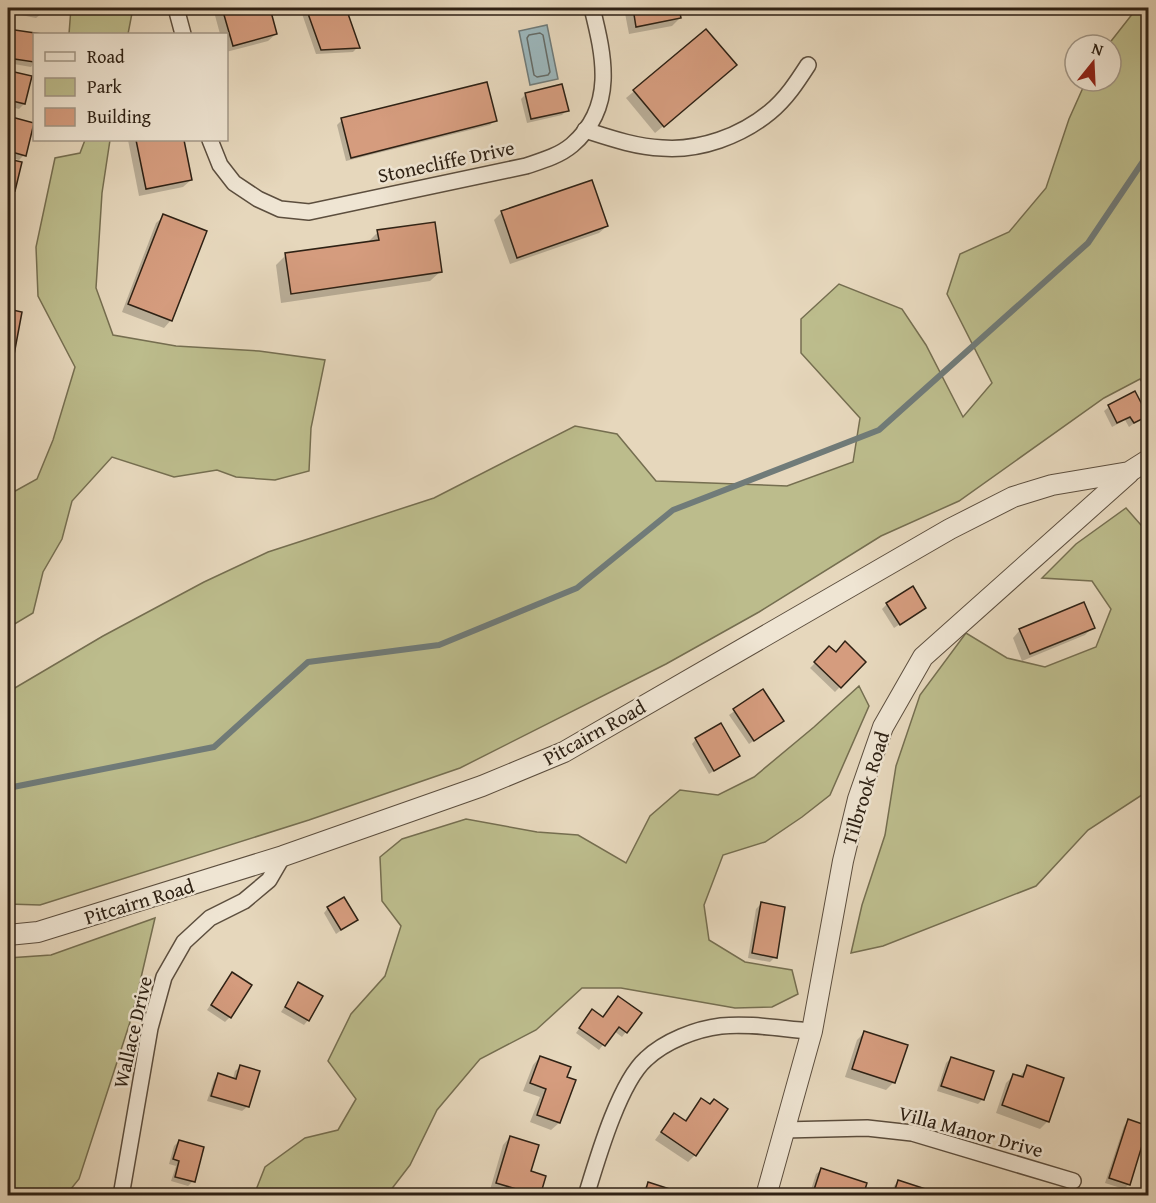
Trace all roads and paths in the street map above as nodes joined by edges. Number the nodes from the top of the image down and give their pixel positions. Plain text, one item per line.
1 (176, 8) edge
2 (592, 8) edge
3 (183, 33) edge
4 (808, 65) dead end
5 (585, 130) junction
6 (210, 141) edge
7 (1149, 460) edge
8 (1129, 472) junction
9 (283, 856) junction
10 (8, 935) edge
11 (812, 1031) junction
12 (784, 1130) junction
13 (1073, 1181) dead end
14 (121, 1196) edge
15 (586, 1196) edge
16 (766, 1196) edge

1 - 3 street
2 - 5 street, Stonecliffe Drive
4 - 5 street
5 - 6 street, Stonecliffe Drive
7 - 8 street, Pitcairn Road
8 - 9 street, Pitcairn Road
8 - 11 street, Tilbrook Road
9 - 10 street, Pitcairn Road
9 - 14 street, Wallace Drive
11 - 12 street, Tilbrook Road
11 - 15 street
12 - 13 street, Villa Manor Drive
12 - 16 street, Tilbrook Road

